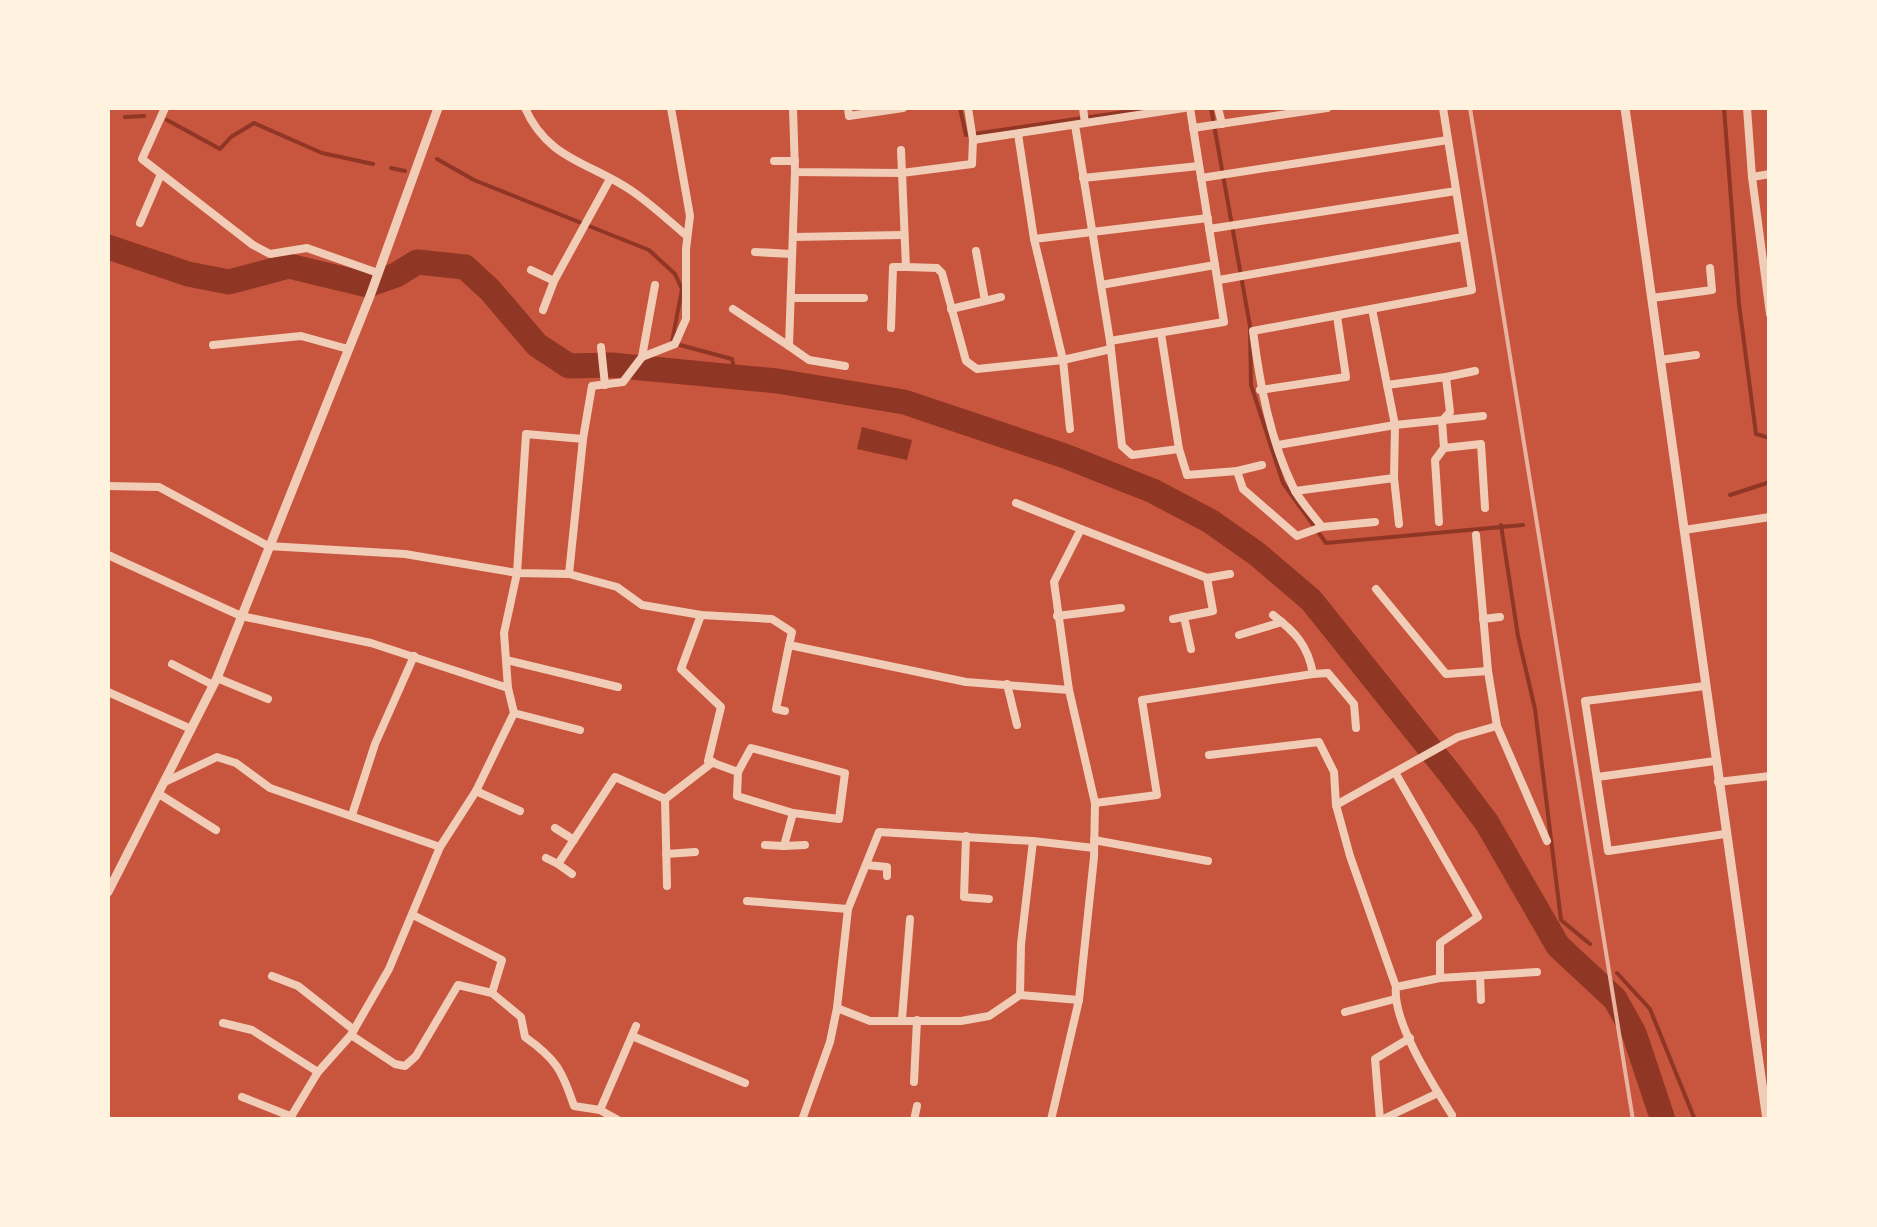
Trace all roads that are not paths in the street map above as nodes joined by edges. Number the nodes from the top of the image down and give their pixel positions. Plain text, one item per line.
1 (165, 108) edge
2 (438, 108) edge
3 (525, 108) edge
4 (672, 108) edge
5 (793, 108) edge
6 (848, 108) edge
7 (903, 108) edge
8 (968, 108) edge
9 (1083, 108) edge
10 (1187, 108) edge
11 (1218, 108) edge
12 (1328, 108) edge
13 (1442, 108) edge
14 (1626, 108) edge
15 (1747, 108) edge
16 (1082, 123) junction
17 (1221, 124) junction
18 (1194, 128) junction
19 (1018, 134) junction
20 (973, 139) junction
21 (1448, 140) junction
22 (900, 150) dead end
23 (774, 161) dead end
24 (795, 162) junction
25 (1200, 166) junction
26 (796, 172) junction
27 (902, 173) junction
28 (161, 174) junction
29 (1770, 174) edge
30 (1752, 177) junction
31 (1083, 178) junction
32 (1201, 178) junction
33 (610, 179) junction
34 (1456, 191) junction
35 (1208, 218) junction
36 (140, 223) dead end
37 (1210, 229) junction
38 (1092, 232) junction
39 (903, 234) junction
40 (687, 236) junction
41 (793, 237) junction
42 (1464, 237) junction
43 (1034, 239) junction
44 (976, 251) dead end
45 (754, 252) dead end
46 (792, 254) junction
47 (1215, 265) junction
48 (906, 267) junction
49 (1710, 268) dead end
50 (531, 270) dead end
51 (378, 274) junction
52 (554, 280) junction
53 (1219, 280) junction
54 (655, 285) dead end
55 (1101, 285) junction
56 (1001, 297) dead end
57 (791, 298) junction
58 (864, 298) dead end
59 (1652, 298) junction
60 (985, 300) junction
61 (951, 308) junction
62 (733, 309) dead end
63 (1372, 309) junction
64 (543, 310) dead end
65 (1770, 314) edge
66 (1337, 316) junction
67 (892, 328) dead end
68 (1161, 334) junction
69 (1111, 345) junction
70 (213, 346) dead end
71 (789, 346) junction
72 (601, 347) dead end
73 (348, 349) junction
74 (1696, 355) dead end
75 (642, 357) junction
76 (1062, 360) junction
77 (1660, 360) junction
78 (845, 366) dead end
79 (1474, 370) dead end
80 (1446, 377) junction
81 (605, 385) junction
82 (1387, 385) junction
83 (1260, 390) junction
84 (1484, 416) dead end
85 (1442, 421) junction
86 (1396, 426) junction
87 (1070, 429) dead end
88 (583, 438) junction
89 (1278, 444) junction
90 (1179, 448) junction
91 (1444, 448) junction
92 (1262, 465) dead end
93 (1237, 470) junction
94 (1394, 478) junction
95 (108, 486) edge
96 (1295, 491) junction
97 (1016, 503) dead end
98 (1486, 508) dead end
99 (1770, 517) edge
100 (1374, 522) dead end
101 (1439, 522) dead end
102 (1399, 524) dead end
103 (1321, 527) junction
104 (1081, 529) junction
105 (1684, 530) junction
106 (1476, 535) dead end
107 (268, 546) junction
108 (108, 555) edge
109 (517, 573) junction
110 (569, 574) junction
111 (1230, 574) dead end
112 (1207, 578) junction
113 (1376, 589) dead end
114 (1121, 608) dead end
115 (1274, 614) dead end
116 (702, 615) junction
117 (241, 616) junction
118 (1057, 616) junction
119 (1184, 617) junction
120 (1500, 617) dead end
121 (1172, 619) dead end
122 (1483, 619) junction
123 (1282, 622) junction
124 (1239, 634) dead end
125 (789, 645) junction
126 (1191, 650) dead end
127 (414, 656) junction
128 (506, 660) junction
129 (172, 664) dead end
130 (1488, 671) junction
131 (1312, 674) junction
132 (215, 681) junction
133 (1007, 684) junction
134 (1705, 686) junction
135 (618, 687) dead end
136 (508, 688) junction
137 (1070, 690) junction
138 (108, 692) edge
139 (268, 699) dead end
140 (776, 709) dead end
141 (514, 713) junction
142 (1343, 718) dead end
143 (1354, 718) junction
144 (1017, 725) dead end
145 (1497, 726) junction
146 (1356, 728) dead end
147 (191, 729) junction
148 (580, 730) dead end
149 (1161, 741) dead end
150 (1150, 744) junction
151 (1209, 755) dead end
152 (1715, 761) junction
153 (712, 762) junction
154 (738, 772) junction
155 (1396, 774) junction
156 (651, 776) dead end
157 (1770, 776) edge
158 (1597, 777) junction
159 (165, 782) junction
160 (1718, 782) junction
161 (646, 789) junction
162 (476, 791) junction
163 (1540, 792) dead end
164 (159, 794) junction
165 (1170, 794) dead end
166 (1158, 795) junction
167 (1528, 795) junction
168 (665, 800) junction
169 (1095, 803) junction
170 (1336, 805) junction
171 (520, 812) dead end
172 (352, 814) junction
173 (792, 814) junction
174 (555, 828) dead end
175 (216, 830) dead end
176 (1725, 834) junction
177 (966, 836) junction
178 (574, 840) junction
179 (1033, 840) junction
180 (1168, 841) dead end
181 (1547, 841) dead end
182 (1094, 844) junction
183 (765, 845) dead end
184 (806, 845) dead end
185 (784, 846) junction
186 (440, 847) junction
187 (694, 852) dead end
188 (1166, 853) junction
189 (666, 854) junction
190 (546, 858) dead end
191 (1208, 861) dead end
192 (558, 864) junction
193 (866, 865) junction
194 (572, 874) dead end
195 (887, 876) dead end
196 (667, 886) dead end
197 (108, 890) edge
198 (782, 891) dead end
199 (989, 899) dead end
200 (747, 901) dead end
201 (781, 904) junction
202 (848, 909) junction
203 (413, 916) junction
204 (910, 920) dead end
205 (909, 933) junction
206 (920, 933) dead end
207 (1537, 972) dead end
208 (303, 974) dead end
209 (272, 976) dead end
210 (1480, 976) junction
211 (1440, 978) junction
212 (298, 986) junction
213 (1396, 986) junction
214 (492, 993) junction
215 (1020, 995) junction
216 (1394, 999) junction
217 (1079, 1000) junction
218 (1481, 1000) dead end
219 (837, 1008) junction
220 (1344, 1012) dead end
221 (902, 1019) junction
222 (917, 1020) junction
223 (223, 1023) dead end
224 (636, 1026) dead end
225 (352, 1033) junction
226 (632, 1036) junction
227 (1410, 1038) junction
228 (266, 1040) junction
229 (259, 1049) dead end
230 (318, 1072) junction
231 (745, 1082) dead end
232 (914, 1082) dead end
233 (1438, 1094) junction
234 (242, 1097) dead end
235 (574, 1106) junction
236 (916, 1106) dead end
237 (600, 1110) junction
238 (800, 1113) edge
239 (1768, 1113) edge
240 (1452, 1115) dead end
241 (289, 1118) edge
242 (575, 1120) edge
243 (618, 1120) edge
244 (914, 1120) edge
245 (1051, 1120) edge
246 (1380, 1120) edge
247 (1758, 1120) edge

1 - 28 street
2 - 51 street
3 - 33 street
4 - 40 street
5 - 24 street
6 - 7 street
8 - 20 street
9 - 16 street
10 - 16 street
10 - 18 street
11 - 17 street
12 - 17 street
13 - 21 street
14 - 59 street
15 - 30 street
16 - 19 street
16 - 31 street
17 - 18 street
18 - 25 street
19 - 20 street
19 - 43 street
20 - 27 street
21 - 32 street
21 - 34 street
22 - 27 street
23 - 24 street
24 - 26 street
25 - 31 street
25 - 32 street
26 - 27 street
26 - 41 street
27 - 39 street
28 - 36 street
28 - 51 street
29 - 30 street
30 - 65 street
31 - 38 street
32 - 35 street
33 - 40 street
33 - 52 street
34 - 37 street
34 - 42 street
35 - 37 street
35 - 38 street
37 - 47 street
38 - 43 street
38 - 55 street
39 - 41 street
39 - 48 street
40 - 75 street
41 - 46 street
42 - 53 street
42 - 63 street
43 - 76 street
44 - 60 street
45 - 46 street
46 - 57 street
47 - 53 street
47 - 55 street
48 - 61 street
48 - 67 street
49 - 59 street
50 - 52 street
51 - 73 street
52 - 64 street
53 - 68 street
54 - 75 street
55 - 69 street
56 - 60 street
57 - 58 street
57 - 71 street
59 - 77 street
60 - 61 street
61 - 76 street
62 - 71 street
63 - 66 street
63 - 82 street
66 - 83 street
66 - 83 street
68 - 69 street
68 - 90 street
69 - 76 street
69 - 90 street
70 - 73 street
71 - 78 street
72 - 81 street
73 - 107 street
74 - 77 street
75 - 81 street
76 - 87 street
77 - 105 street
79 - 80 street
80 - 82 street
80 - 85 street
81 - 88 street
82 - 86 street
83 - 89 street
84 - 85 street
85 - 86 street
85 - 91 street
86 - 89 street
86 - 94 street
88 - 109 street
88 - 110 street
89 - 96 street
90 - 93 street
91 - 98 street
91 - 101 street
92 - 93 street
93 - 103 street
94 - 96 street
94 - 102 street
95 - 107 street
96 - 103 street
97 - 104 street
99 - 105 street
100 - 103 street
104 - 112 street
104 - 118 street
105 - 134 street
106 - 122 street
107 - 109 street
107 - 117 street
108 - 117 street
109 - 110 street
109 - 128 street
110 - 116 street
111 - 112 street
112 - 119 street
113 - 130 street
114 - 118 street
115 - 123 street
116 - 125 street
116 - 153 street
117 - 127 street
117 - 132 street
118 - 137 street
119 - 121 street
119 - 126 street
120 - 122 street
122 - 130 street
123 - 124 street
123 - 131 street
125 - 133 street
125 - 140 street
127 - 136 street
127 - 172 street
128 - 135 street
128 - 136 street
129 - 132 street
130 - 145 street
131 - 143 street
131 - 150 street
132 - 139 street
132 - 147 street
133 - 137 street
133 - 144 street
134 - 152 street
134 - 158 street
136 - 141 street
137 - 169 street
138 - 147 street
141 - 148 street
141 - 162 street
142 - 143 street
143 - 146 street
145 - 155 street
145 - 167 street
147 - 159 street
149 - 150 street
150 - 166 street
151 - 170 street
152 - 158 street
152 - 160 street
153 - 154 street
153 - 168 street
154 - 173 street
154 - 173 street
155 - 170 street
155 - 211 street
156 - 161 street
157 - 160 street
158 - 176 street
159 - 164 street
159 - 172 street
160 - 176 street
161 - 168 street
161 - 178 street
162 - 171 street
162 - 186 street
163 - 167 street
164 - 175 street
164 - 197 street
165 - 166 street
166 - 169 street
167 - 181 street
168 - 189 street
169 - 182 street
170 - 213 street
172 - 186 street
173 - 185 street
174 - 178 street
176 - 239 street
177 - 179 street
177 - 193 street
177 - 199 street
178 - 192 street
179 - 182 street
179 - 215 street
180 - 188 street
182 - 188 street
182 - 217 street
183 - 185 street
184 - 185 street
186 - 203 street
187 - 189 street
188 - 191 street
189 - 196 street
190 - 192 street
192 - 194 street
193 - 195 street
193 - 202 street
198 - 201 street
200 - 201 street
201 - 202 street
202 - 219 street
203 - 214 street
203 - 225 street
204 - 205 street
205 - 206 street
205 - 221 street
207 - 210 street
208 - 212 street
209 - 212 street
210 - 211 street
210 - 218 street
211 - 213 street
212 - 225 street
213 - 216 street
214 - 225 street
214 - 235 street
215 - 217 street
215 - 222 street
216 - 220 street
216 - 227 street
217 - 245 street
219 - 221 street
219 - 238 street
221 - 222 street
222 - 232 street
223 - 228 street
224 - 226 street
225 - 230 street
226 - 231 street
226 - 237 street
227 - 233 street
227 - 246 street
228 - 229 street
228 - 230 street
230 - 241 street
233 - 240 street
233 - 246 street
234 - 241 street
235 - 237 street
235 - 242 street
236 - 244 street
237 - 243 street
239 - 247 street

